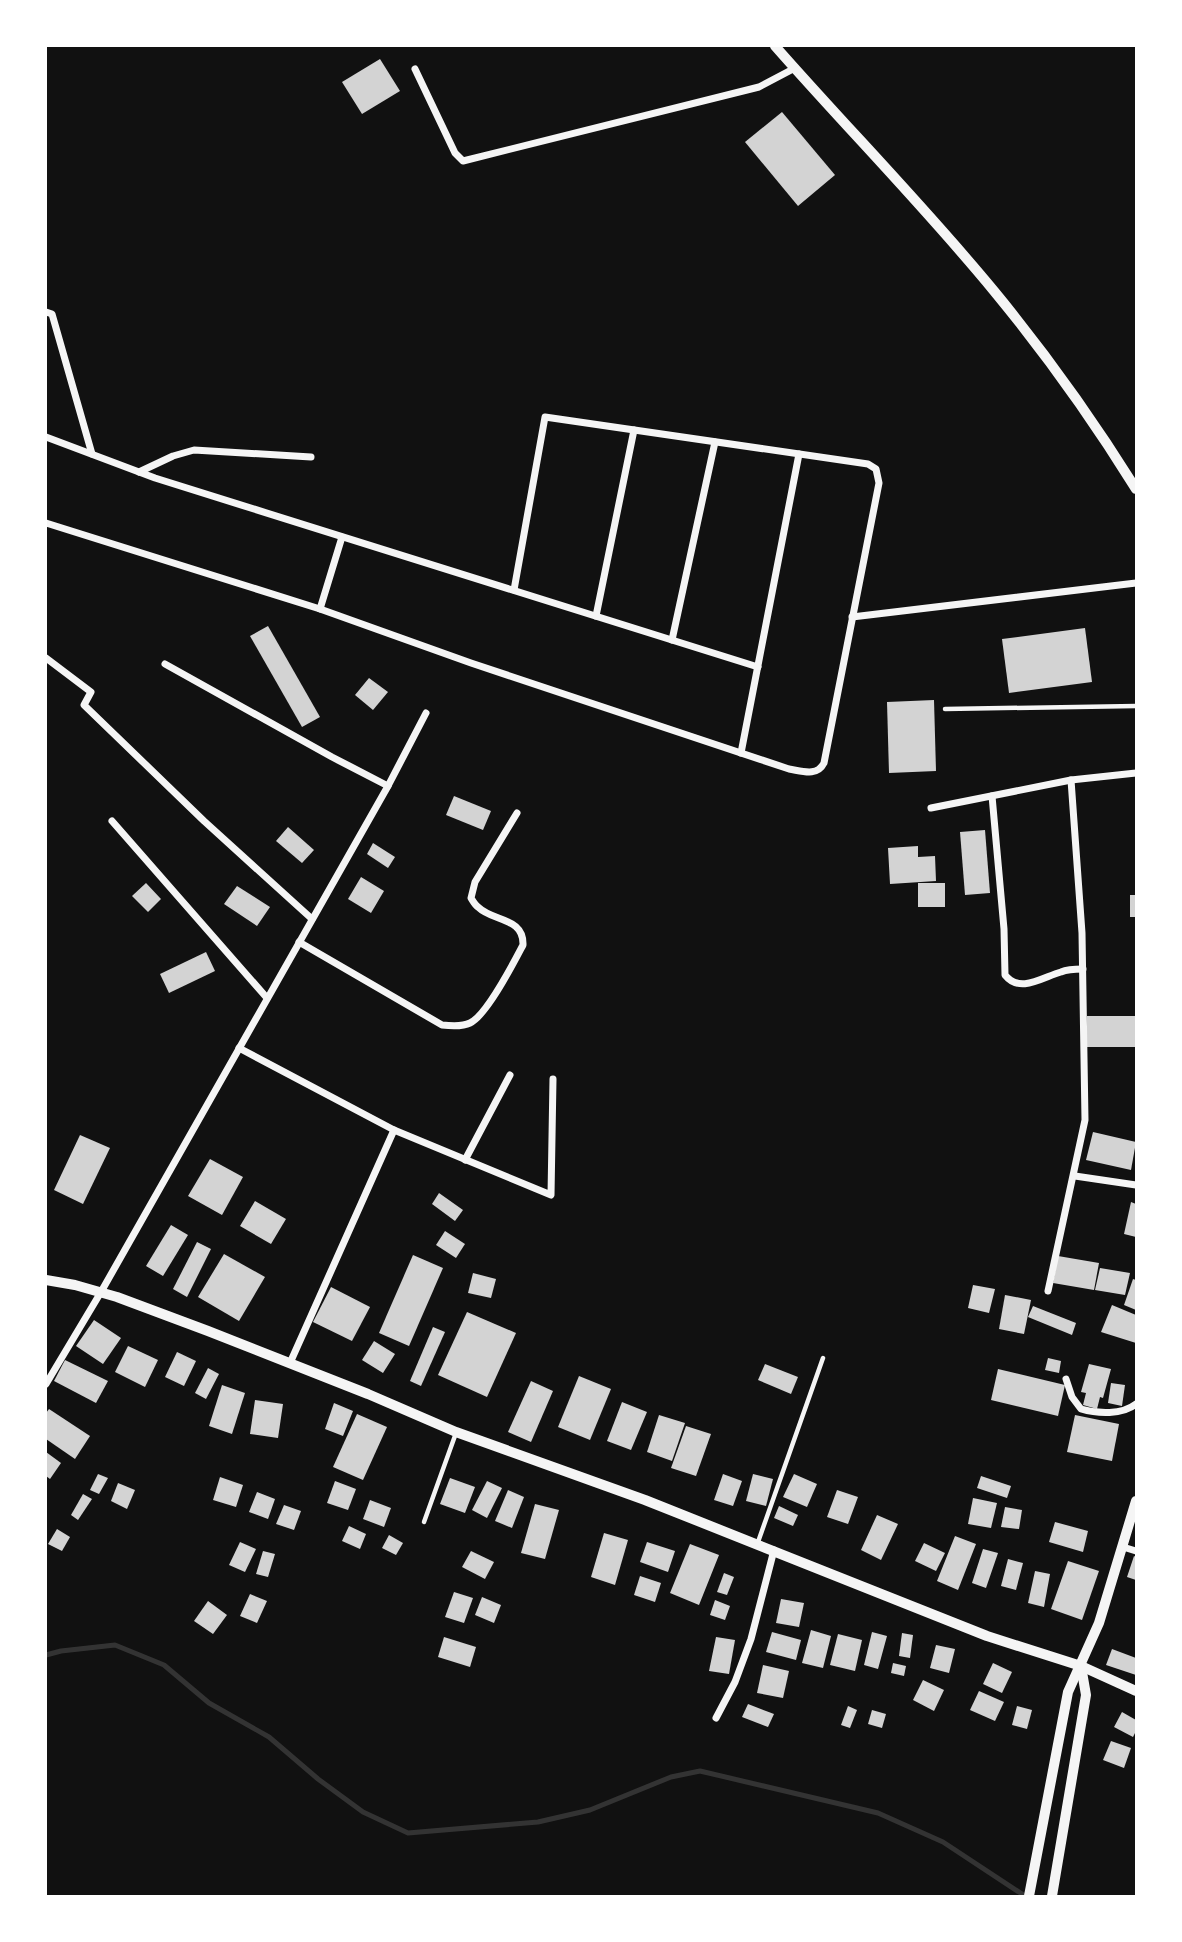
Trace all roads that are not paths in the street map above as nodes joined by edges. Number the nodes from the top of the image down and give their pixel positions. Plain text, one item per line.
1 (775, 46) edge
2 (795, 68) junction
3 (415, 69) dead end
4 (46, 312) edge
5 (634, 430) junction
6 (46, 437) edge
7 (715, 442) junction
8 (92, 454) junction
9 (799, 454) junction
10 (311, 457) dead end
11 (139, 472) junction
12 (1136, 489) edge
13 (46, 523) edge
14 (342, 537) junction
15 (1136, 583) edge
16 (514, 590) junction
17 (320, 609) junction
18 (596, 616) junction
19 (852, 617) junction
20 (672, 640) junction
21 (46, 658) edge
22 (165, 664) dead end
23 (758, 667) junction
24 (1136, 706) edge
25 (945, 709) dead end
26 (426, 713) dead end
27 (741, 753) junction
28 (1136, 773) edge
29 (1071, 780) junction
30 (388, 786) junction
31 (992, 796) junction
32 (931, 808) dead end
33 (517, 813) dead end
34 (112, 821) dead end
35 (312, 919) junction
36 (299, 943) junction
37 (1083, 969) junction
38 (267, 999) junction
39 (239, 1048) junction
40 (510, 1075) dead end
41 (553, 1079) dead end
42 (394, 1130) junction
43 (465, 1160) junction
44 (1074, 1176) junction
45 (1136, 1185) edge
46 (46, 1280) edge
47 (1048, 1291) dead end
48 (101, 1292) junction
49 (823, 1358) dead end
50 (290, 1363) junction
51 (1066, 1379) dead end
52 (46, 1384) edge
53 (1136, 1404) edge
54 (456, 1432) junction
55 (1136, 1500) edge
56 (424, 1522) dead end
57 (758, 1543) junction
58 (1123, 1547) junction
59 (774, 1550) junction
60 (1136, 1551) edge
61 (1081, 1666) junction
62 (1136, 1691) edge
63 (716, 1718) dead end
64 (1028, 1896) edge
65 (1052, 1896) edge

1 - 2 street
2 - 3 street
2 - 12 street
4 - 8 street
5 - 7 street
5 - 16 street
5 - 18 street
6 - 8 street
7 - 9 street
7 - 20 street
8 - 11 street
9 - 19 street
9 - 23 street
10 - 11 street
11 - 14 street
13 - 17 street
14 - 16 street
14 - 17 street
15 - 19 street
16 - 18 street
17 - 27 street
18 - 20 street
19 - 27 street
20 - 23 street
21 - 35 street
22 - 30 street
23 - 27 street
24 - 25 lane
26 - 30 street
28 - 29 street
29 - 31 street
29 - 37 street
30 - 35 street
31 - 32 street
31 - 37 street
33 - 36 street
34 - 38 street
35 - 36 street
36 - 38 street
37 - 44 street
38 - 39 street
39 - 42 street
39 - 48 street
40 - 43 street
41 - 43 street
42 - 43 street
42 - 50 street
44 - 45 street
44 - 47 street
46 - 48 street
48 - 50 street
48 - 52 street
49 - 57 lane
50 - 54 street
51 - 53 street
54 - 56 lane
54 - 57 street
55 - 58 street
57 - 59 street
58 - 60 street
58 - 61 street
59 - 61 street
59 - 63 street
61 - 62 street
61 - 64 street
61 - 65 street

